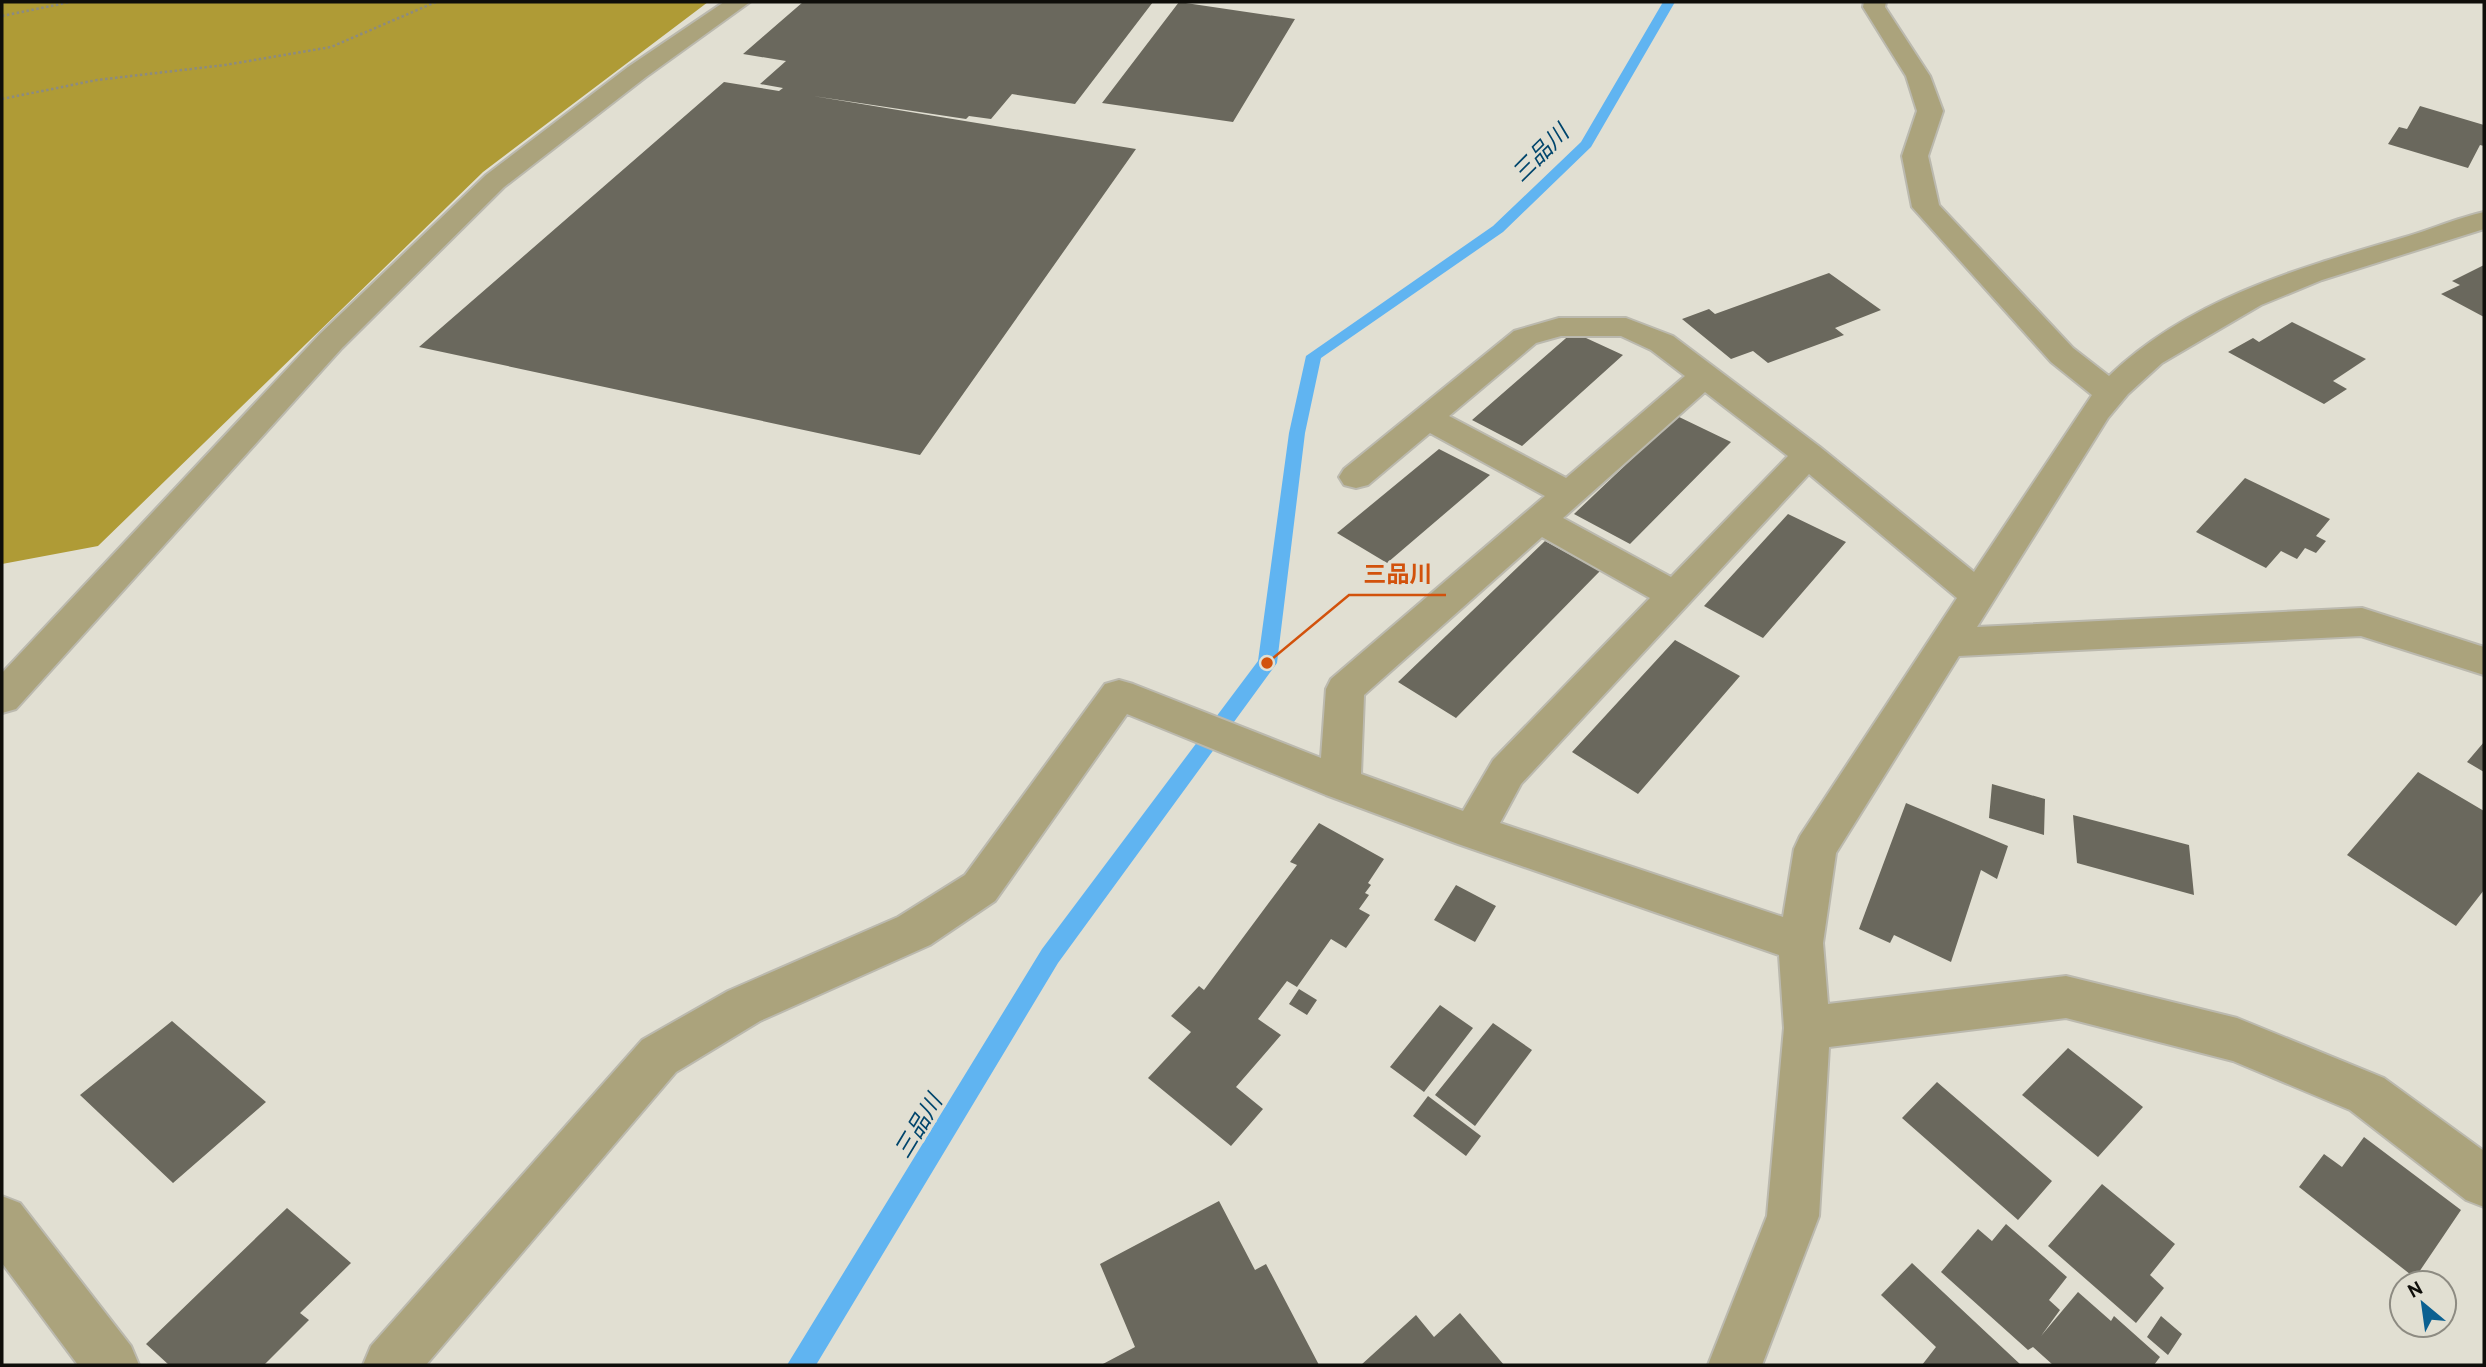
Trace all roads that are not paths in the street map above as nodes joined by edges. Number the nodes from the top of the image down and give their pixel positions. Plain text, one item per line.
1 (739, 2) edge
2 (1875, 2) edge
3 (2484, 220) edge
4 (1704, 376) junction
5 (2110, 393) junction
6 (1427, 418) junction
7 (1808, 455) junction
8 (1356, 477) dead end
9 (1569, 494) junction
10 (1540, 520) junction
11 (1674, 595) junction
12 (1978, 595) junction
13 (1946, 643) junction
14 (2484, 661) edge
15 (2, 698) edge
16 (1340, 783) junction
17 (1473, 832) junction
18 (1801, 943) junction
19 (1807, 1028) junction
20 (2484, 1182) edge
21 (2, 1222) edge
22 (112, 1365) edge
23 (390, 1365) edge
24 (1735, 1365) edge

1 - 15 street
2 - 5 street
3 - 5 street
4 - 6 street
4 - 7 street
4 - 9 street
5 - 12 street
6 - 8 street
6 - 9 street
7 - 11 street
7 - 12 street
9 - 10 street
10 - 11 street
10 - 16 street
11 - 17 street
12 - 13 street
13 - 14 street
13 - 18 street
16 - 17 street
16 - 23 street
17 - 18 street
18 - 19 street
19 - 20 street
19 - 24 street
21 - 22 street

